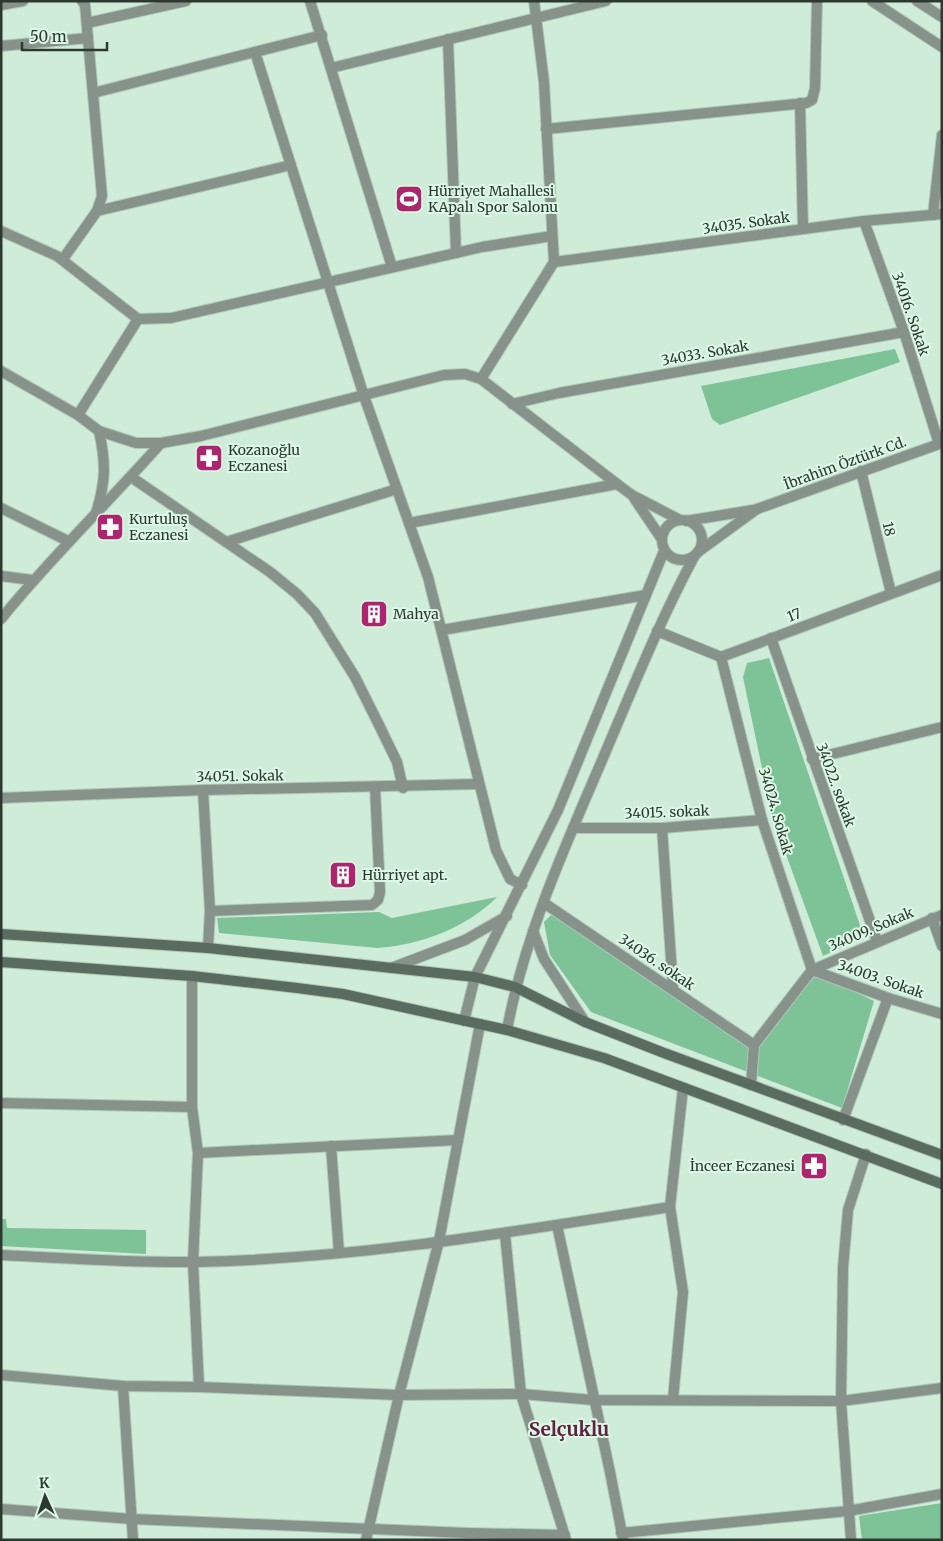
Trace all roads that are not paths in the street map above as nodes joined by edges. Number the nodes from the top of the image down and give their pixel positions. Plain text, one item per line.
1 (23, 1) edge
2 (82, 1) edge
3 (186, 1) edge
4 (310, 1) edge
5 (534, 1) edge
6 (606, 1) edge
7 (817, 1) edge
8 (872, 1) edge
9 (917, 1) edge
10 (1, 5) edge
11 (942, 17) edge
12 (536, 18) junction
13 (87, 24) junction
14 (322, 34) junction
15 (88, 38) junction
16 (448, 39) junction
17 (1, 46) edge
18 (942, 47) edge
19 (255, 52) junction
20 (331, 68) junction
21 (93, 94) junction
22 (800, 104) junction
23 (546, 129) junction
24 (942, 135) edge
25 (291, 165) junction
26 (97, 211) junction
27 (938, 215) edge
28 (864, 221) junction
29 (803, 229) junction
30 (1, 231) edge
31 (552, 236) junction
32 (456, 253) junction
33 (63, 259) junction
34 (554, 262) junction
35 (392, 267) junction
36 (328, 281) junction
37 (138, 319) junction
38 (904, 332) junction
39 (1, 371) edge
40 (481, 379) junction
41 (364, 396) junction
42 (512, 404) junction
43 (78, 415) junction
44 (99, 431) junction
45 (161, 443) junction
46 (940, 444) edge
47 (861, 471) junction
48 (131, 477) junction
49 (617, 484) junction
50 (397, 489) junction
51 (632, 495) junction
52 (1, 508) edge
53 (757, 509) junction
54 (95, 516) junction
55 (683, 521) junction
56 (409, 523) junction
57 (662, 538) junction
58 (68, 540) junction
59 (226, 542) junction
60 (664, 551) junction
61 (696, 555) junction
62 (942, 575) edge
63 (1, 576) edge
64 (32, 580) junction
65 (646, 594) junction
66 (890, 594) junction
67 (1, 619) edge
68 (442, 630) junction
69 (657, 631) junction
70 (771, 638) junction
71 (721, 657) junction
72 (942, 726) edge
73 (812, 759) junction
74 (479, 784) junction
75 (375, 787) junction
76 (403, 788) junction
77 (203, 790) junction
78 (1, 798) edge
79 (762, 820) junction
80 (573, 828) junction
81 (662, 828) junction
82 (522, 885) junction
83 (544, 903) junction
84 (210, 910) junction
85 (507, 916) junction
86 (937, 917) edge
87 (533, 931) junction
88 (1, 934) edge
89 (877, 941) junction
90 (942, 946) edge
91 (208, 948) junction
92 (1, 962) edge
93 (390, 968) junction
94 (812, 970) junction
95 (192, 976) junction
96 (475, 978) junction
97 (515, 986) junction
98 (673, 988) junction
99 (888, 998) junction
100 (942, 1014) edge
101 (464, 1021) junction
102 (584, 1022) junction
103 (480, 1024) junction
104 (508, 1030) junction
105 (754, 1045) junction
106 (751, 1086) junction
107 (683, 1088) junction
108 (1, 1103) edge
109 (192, 1107) junction
110 (843, 1120) junction
111 (458, 1140) junction
112 (331, 1146) junction
113 (198, 1153) junction
114 (866, 1154) junction
115 (942, 1155) edge
116 (942, 1184) edge
117 (670, 1207) junction
118 (557, 1225) junction
119 (505, 1234) junction
120 (439, 1241) junction
121 (339, 1253) junction
122 (1, 1255) edge
123 (193, 1262) junction
124 (1, 1375) edge
125 (123, 1386) junction
126 (199, 1387) junction
127 (942, 1388) edge
128 (521, 1394) junction
129 (399, 1395) junction
130 (673, 1399) junction
131 (594, 1400) junction
132 (841, 1401) junction
133 (942, 1494) edge
134 (1, 1509) edge
135 (848, 1511) junction
136 (132, 1518) junction
137 (368, 1528) junction
138 (566, 1537) edge
139 (622, 1537) edge
140 (133, 1540) edge
141 (366, 1540) edge
142 (851, 1540) edge

1 - 10 street
2 - 13 street
3 - 13 street
4 - 14 street
5 - 12 street
6 - 12 street
7 - 22 street
8 - 18 street
9 - 11 street
12 - 16 street
12 - 23 street
13 - 15 street
14 - 19 street
14 - 20 street
15 - 17 street
15 - 21 street
16 - 20 street
16 - 32 street
19 - 21 street
19 - 25 street
20 - 35 street
21 - 26 street
22 - 23 street
22 - 29 street
23 - 31 street
24 - 27 street
25 - 26 street
25 - 36 street
26 - 33 street
27 - 28 street, 34035. Sokak
28 - 29 street, 34035. Sokak
28 - 38 street, 34016. Sokak
29 - 34 street, 34035. Sokak
30 - 33 street
31 - 32 street
31 - 34 street
32 - 35 street
33 - 37 street
34 - 40 street
35 - 36 street
36 - 37 street
36 - 41 street
37 - 43 street
38 - 42 street, 34033. Sokak
38 - 46 street, 34016. Sokak
39 - 43 street
40 - 41 street
40 - 42 street
41 - 45 street
41 - 50 street
42 - 49 street
43 - 44 street
44 - 45 street
44 - 54 street
45 - 48 street
46 - 47 street, İbrahim Öztürk Cd.
47 - 53 street, İbrahim Öztürk Cd.
47 - 66 street, 18
48 - 54 street
48 - 59 street
49 - 51 street
49 - 56 street
50 - 56 street
50 - 59 street
51 - 55 street
51 - 57 street
52 - 58 street
53 - 55 street
53 - 61 street
54 - 58 street
55 - 57 street
55 - 61 street
56 - 68 street
57 - 60 street
58 - 64 street
59 - 76 street
60 - 61 street
60 - 65 street
61 - 69 street
62 - 66 street, 17
63 - 64 street
64 - 67 street
65 - 68 street
65 - 82 street
66 - 70 street, 17
68 - 74 street
69 - 71 street
69 - 80 street
70 - 71 street, 17
70 - 73 street, 34022. sokak
71 - 79 street, 34024. Sokak
72 - 73 street
73 - 89 street, 34022. sokak
74 - 76 street, 34051. Sokak
74 - 82 street
75 - 76 street, 34051. Sokak
75 - 77 street, 34051. Sokak
75 - 84 street
77 - 78 street, 34051. Sokak
77 - 84 street
79 - 81 street, 34015. sokak
79 - 94 street, 34024. Sokak
80 - 81 street, 34015. sokak
80 - 83 street
81 - 98 street
82 - 85 street
83 - 87 street
83 - 98 street, 34036. sokak
84 - 91 street
85 - 93 street
85 - 96 street
86 - 89 street, 34009. Sokak
86 - 90 street
87 - 97 street
87 - 102 street
88 - 91 main road
89 - 94 street, 34009. Sokak
91 - 93 main road
92 - 95 main road
93 - 96 main road
94 - 99 street, 34003. Sokak
94 - 105 street
95 - 101 main road
95 - 109 street
96 - 97 main road
96 - 101 street
97 - 102 main road
97 - 104 street
98 - 105 street, 34036. sokak
99 - 100 street, 34003. Sokak
99 - 110 street
101 - 103 main road
102 - 106 main road
103 - 104 main road
103 - 111 street
104 - 107 main road
105 - 106 street
106 - 110 main road
107 - 114 main road
107 - 117 street
108 - 109 street
109 - 113 street
110 - 115 main road
111 - 112 street
111 - 120 street
112 - 113 street
112 - 121 street
113 - 123 street
114 - 116 main road
114 - 132 street
117 - 118 street
117 - 130 street
118 - 119 street
118 - 131 street
119 - 120 street
119 - 128 street
120 - 121 street
120 - 129 street
121 - 123 street
122 - 123 street
123 - 126 street
124 - 125 street
125 - 126 street
125 - 136 street
126 - 129 street
127 - 132 street
128 - 129 street
128 - 131 street
128 - 138 street
129 - 137 street
130 - 131 street
130 - 132 street
131 - 139 street
132 - 135 street
133 - 135 street
134 - 136 street
135 - 139 street
135 - 142 street
136 - 137 street
136 - 140 street
137 - 138 street
137 - 141 street

